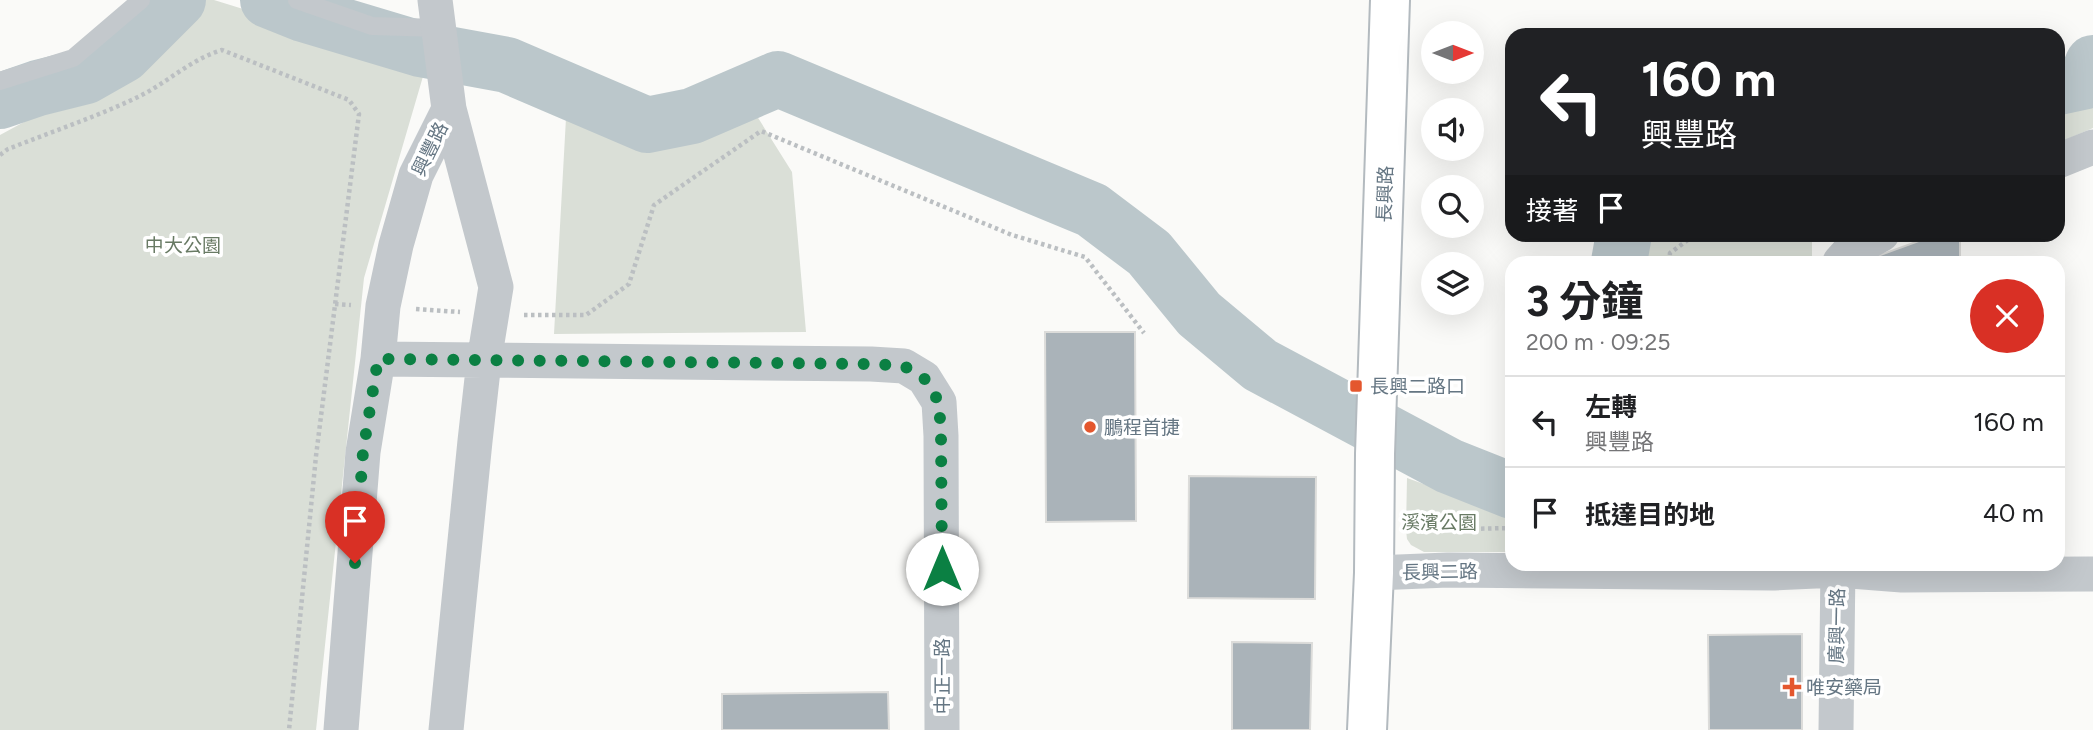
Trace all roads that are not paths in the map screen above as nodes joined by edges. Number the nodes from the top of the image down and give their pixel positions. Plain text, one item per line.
1 (141, 0) edge
2 (297, 0) edge
3 (1390, 0) edge
4 (437, 22) edge
5 (0, 80) edge
6 (447, 93) junction
7 (2093, 147) edge
8 (2065, 158) edge
9 (1868, 242) edge
10 (1845, 256) edge
11 (378, 359) junction
12 (484, 361) junction
13 (1505, 571) edge
14 (1557, 571) edge
15 (1795, 571) edge
16 (1838, 571) edge
17 (1870, 571) edge
18 (1374, 573) junction
19 (2093, 574) edge
20 (341, 730) edge
21 (446, 730) edge
22 (942, 730) edge
23 (1367, 730) edge
24 (1836, 730) edge

1 - 5 lane
2 - 4 lane
3 - 18 main road, 長興路
4 - 6 street
6 - 11 street, 興豐路
6 - 12 street, 興豐路
7 - 8 street
9 - 10 street
11 - 12 street, 中正一路
11 - 20 street, 興豐路
12 - 21 street, 興豐路
12 - 22 street, 中正一路
13 - 18 street, 長興二路
14 - 15 street, 長興二路
16 - 24 street, 廣興一路
17 - 19 street, 長興二路
18 - 23 main road

